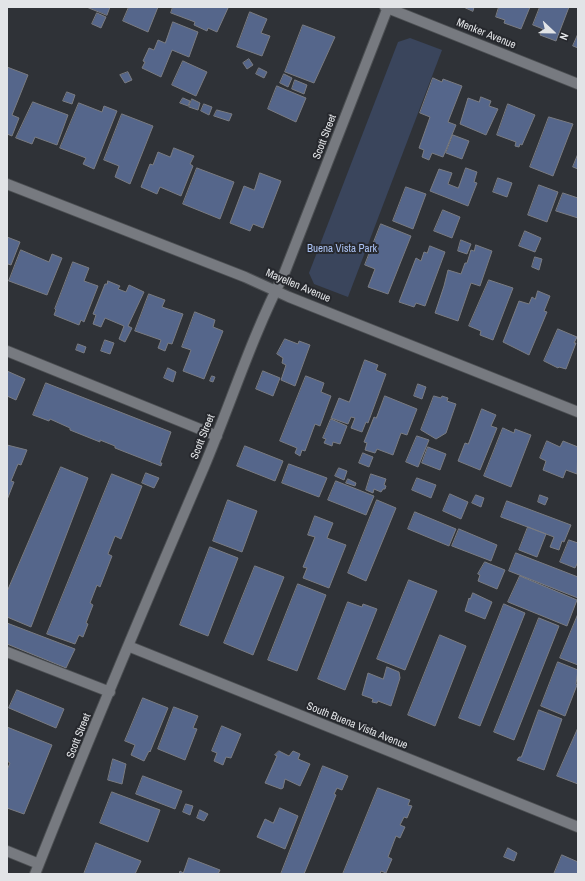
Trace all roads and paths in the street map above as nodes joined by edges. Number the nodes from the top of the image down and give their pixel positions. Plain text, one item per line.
1 (387, 7) edge
2 (578, 84) edge
3 (7, 184) edge
4 (275, 291) junction
5 (7, 351) edge
6 (578, 412) edge
7 (217, 436) junction
8 (128, 646) junction
9 (7, 652) edge
10 (110, 692) junction
11 (578, 827) edge
12 (7, 851) edge
13 (39, 864) junction
14 (35, 874) edge

1 - 2 street, Menker Avenue
1 - 4 street, Scott Street
3 - 4 street, Mayellen Avenue
4 - 6 street, Mayellen Avenue
4 - 7 street, Scott Street
5 - 7 street
7 - 8 street, Scott Street
8 - 10 street, Scott Street
8 - 11 street, South Buena Vista Avenue
9 - 10 street
10 - 13 street, Scott Street
12 - 13 street
13 - 14 street, Scott Street

